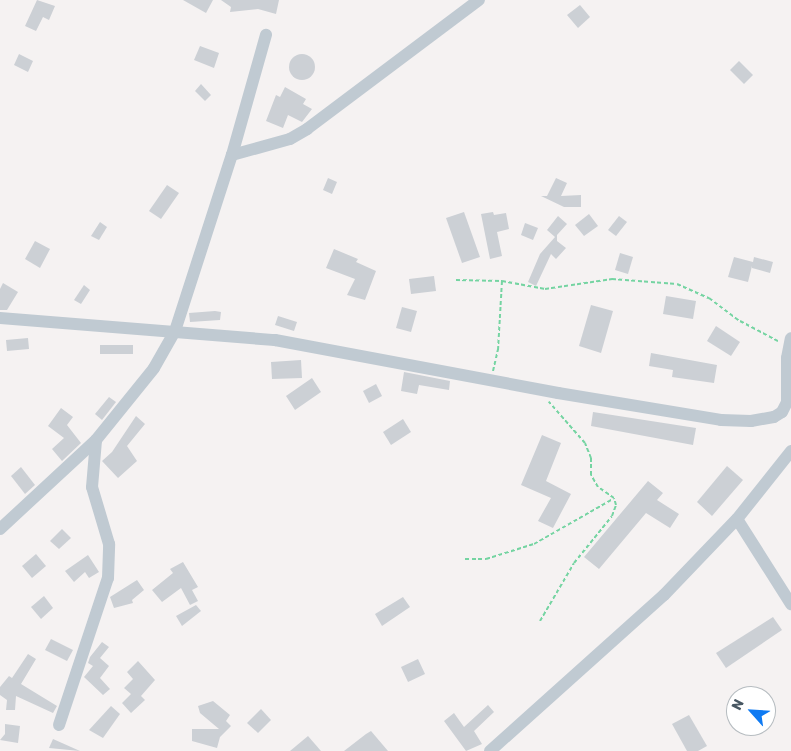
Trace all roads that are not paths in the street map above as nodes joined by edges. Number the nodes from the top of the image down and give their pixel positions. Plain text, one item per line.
1 (479, 0) edge
2 (266, 35) dead end
3 (232, 155) junction
4 (0, 318) edge
5 (175, 331) junction
6 (790, 342) edge
7 (789, 403) edge
8 (96, 440) junction
9 (791, 450) edge
10 (737, 519) junction
11 (0, 529) edge
12 (791, 604) edge
13 (59, 725) dead end
14 (490, 751) edge

1 - 3 street
2 - 3 street
3 - 5 street
4 - 5 street
5 - 7 street
5 - 8 street
6 - 7 street
8 - 11 street
8 - 13 street
9 - 10 street
10 - 12 street
10 - 14 street

